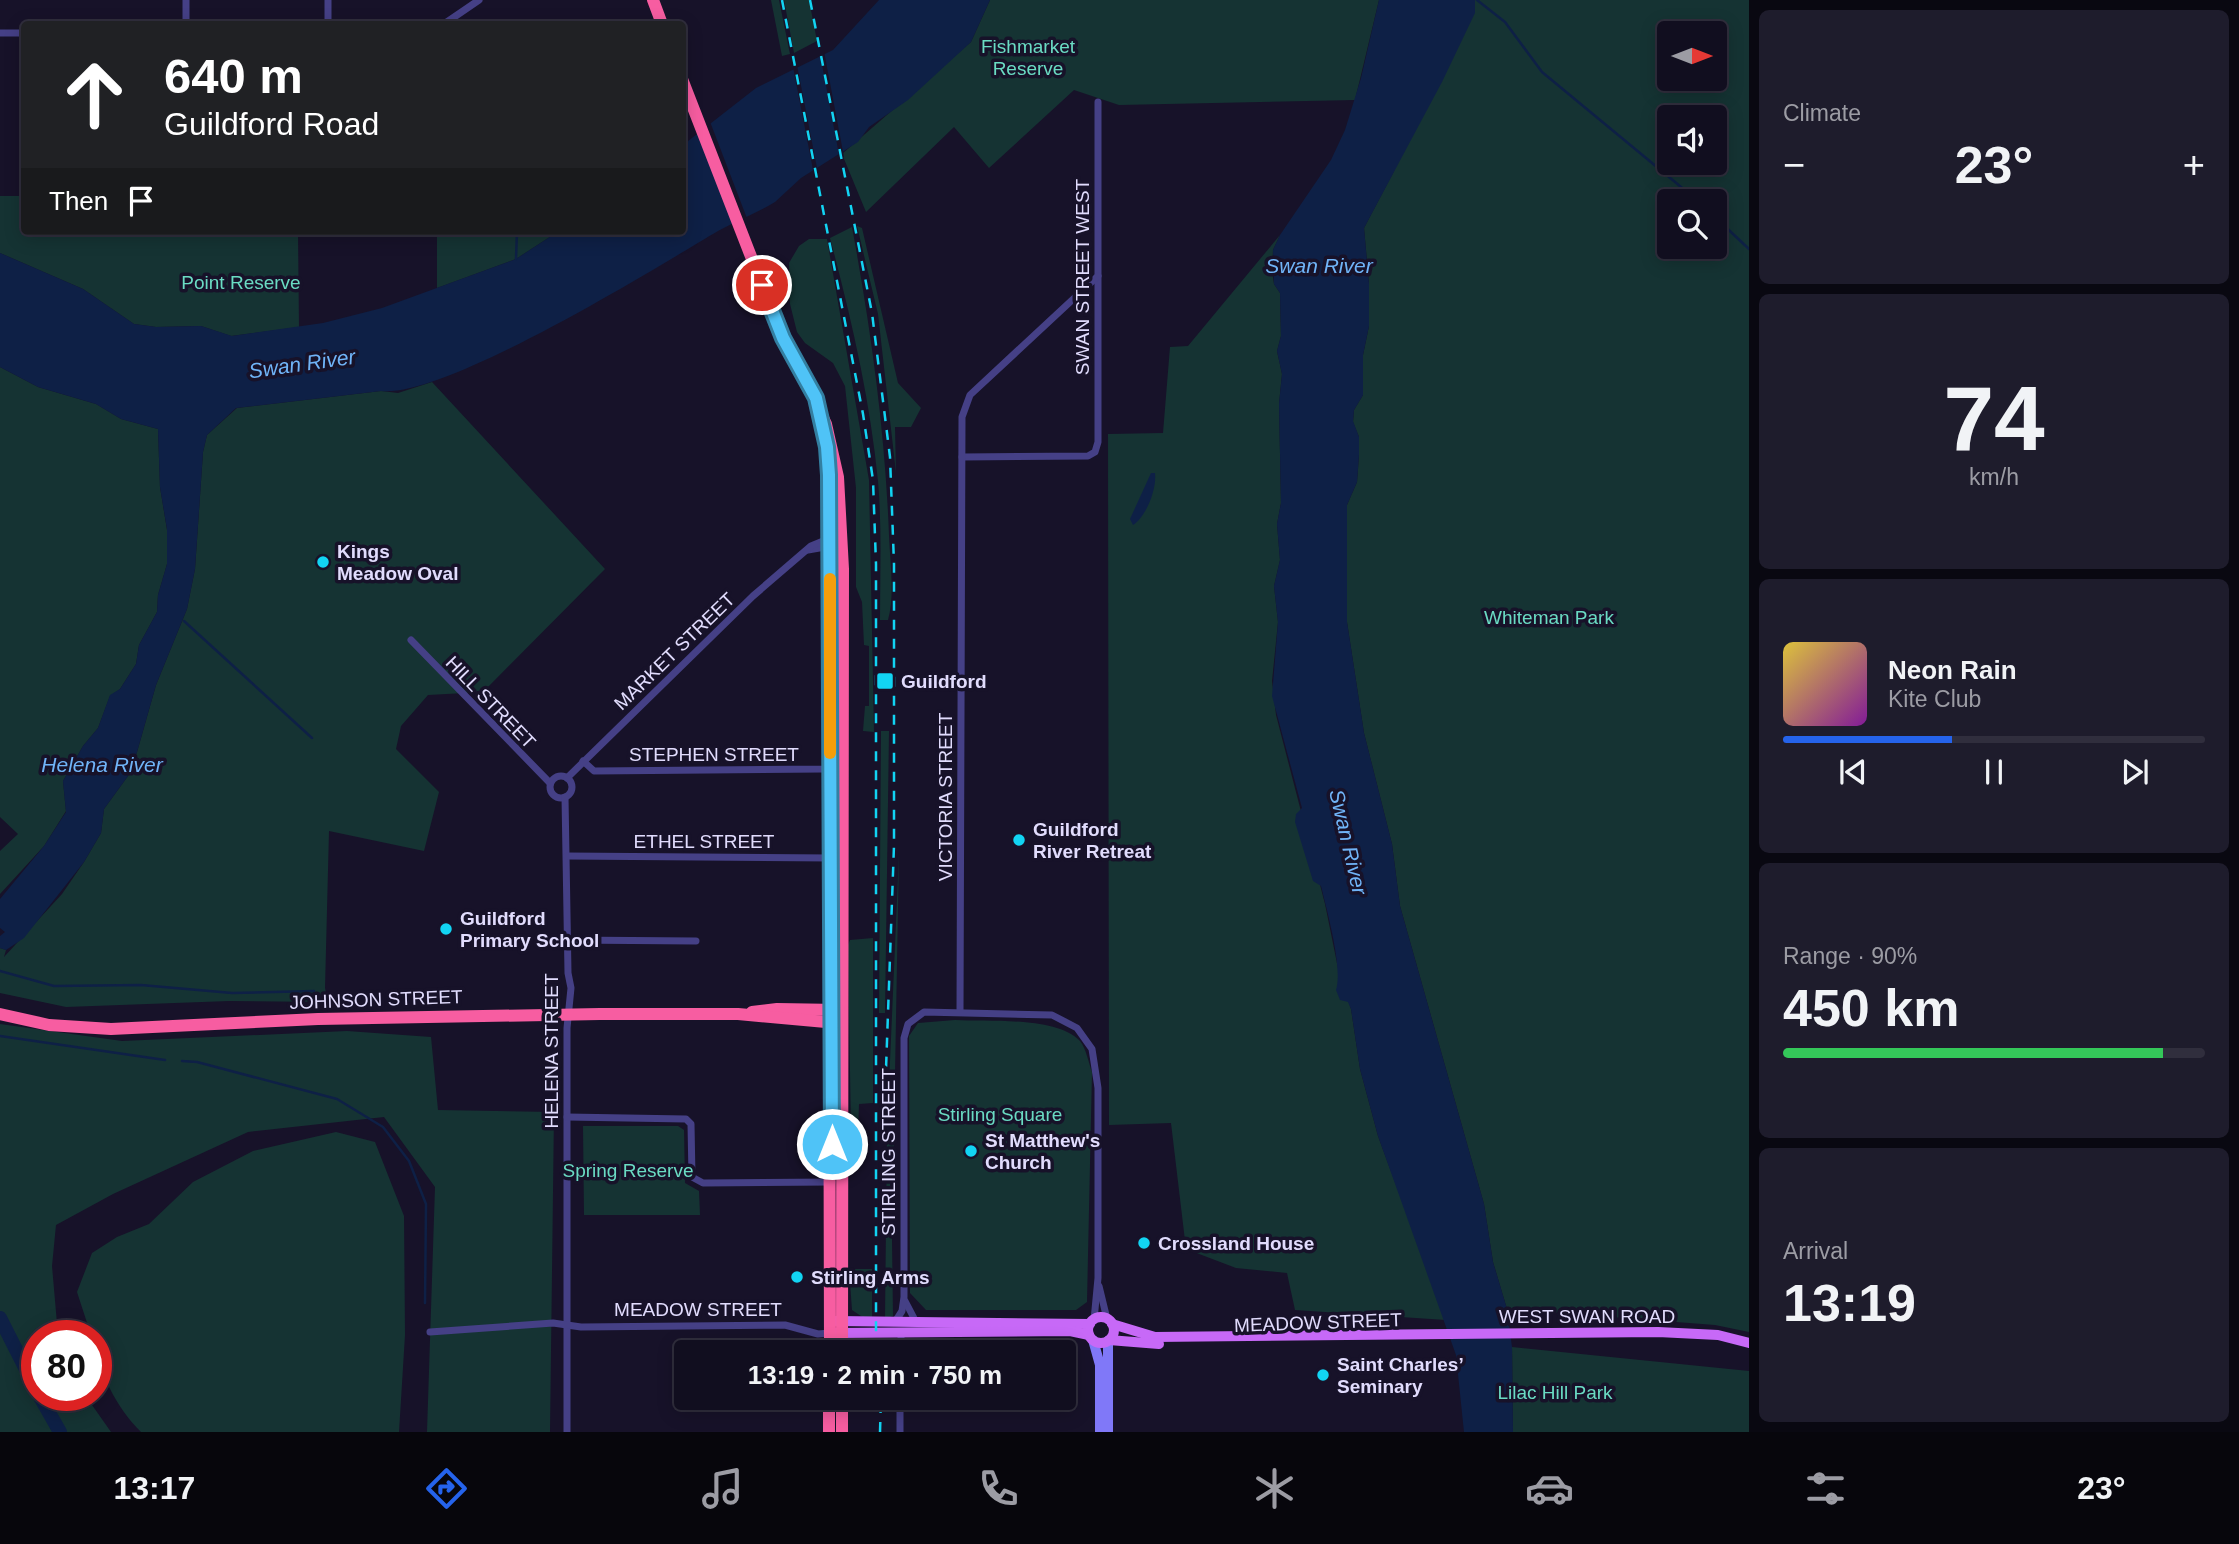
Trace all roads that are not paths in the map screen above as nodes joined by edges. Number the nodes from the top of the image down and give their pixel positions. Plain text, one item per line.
1 (186, 0) edge
2 (328, 0) edge
3 (479, 0) edge
4 (653, 0) edge
5 (186, 21) edge
6 (328, 21) edge
7 (448, 21) edge
8 (661, 21) edge
9 (0, 33) edge
10 (21, 33) edge
11 (686, 89) edge
12 (1098, 102) dead end
13 (1098, 276) junction
14 (962, 457) junction
15 (836, 541) junction
16 (842, 585) junction
17 (830, 636) junction
18 (411, 640) dead end
19 (841, 755) junction
20 (583, 761) junction
21 (830, 769) junction
22 (567, 778) junction
23 (550, 783) junction
24 (565, 797) junction
25 (567, 856) junction
26 (836, 858) junction
27 (567, 940) junction
28 (696, 941) dead end
29 (960, 1013) junction
30 (0, 1014) edge
31 (568, 1014) junction
32 (837, 1017) junction
33 (567, 1116) junction
34 (838, 1182) junction
35 (1098, 1278) junction
36 (904, 1297) junction
37 (1109, 1321) junction
38 (895, 1322) junction
39 (916, 1322) junction
40 (566, 1325) junction
41 (836, 1327) junction
42 (1092, 1330) junction
43 (430, 1332) dead end
44 (901, 1333) junction
45 (1424, 1335) junction
46 (833, 1340) edge
47 (839, 1340) edge
48 (901, 1340) edge
49 (1109, 1340) junction
50 (1749, 1343) edge
51 (829, 1410) edge
52 (842, 1410) edge
53 (901, 1410) edge
54 (1103, 1430) edge
55 (567, 1432) edge
56 (829, 1432) edge
57 (842, 1432) edge
58 (900, 1432) edge
59 (1091, 1432) edge

1 - 5 street
2 - 6 street
3 - 7 street
4 - 8 highway
9 - 10 street
11 - 15 highway
12 - 13 street, SWAN STREET WEST
13 - 14 street
13 - 14 street, SWAN STREET WEST
14 - 29 street, VICTORIA STREET
15 - 16 highway
15 - 17 highway
15 - 20 street, MARKET STREET
16 - 17 highway
16 - 19 highway
17 - 21 highway
18 - 23 street, HILL STREET
19 - 21 street
19 - 26 highway
20 - 21 street, STEPHEN STREET
20 - 22 street, MARKET STREET
21 - 26 highway
22 - 23 street
22 - 24 street
23 - 24 street
24 - 25 street, HELENA STREET
25 - 26 street, ETHEL STREET
25 - 27 street, HELENA STREET
26 - 32 highway
27 - 28 street
27 - 31 street, HELENA STREET
29 - 35 street
29 - 36 street, STIRLING STREET
30 - 31 highway, JOHNSON STREET
31 - 32 highway, JOHNSON STREET
31 - 33 street, HELENA STREET
32 - 34 highway
33 - 34 street
33 - 40 street, HELENA STREET
34 - 41 highway
35 - 37 street
35 - 42 street
36 - 38 street, STIRLING STREET
36 - 39 street, STIRLING STREET
37 - 42 main road
37 - 45 main road, MEADOW STREET
37 - 49 main road
38 - 39 main road, MEADOW STREET
38 - 41 main road, MEADOW STREET
39 - 42 main road, MEADOW STREET
40 - 41 street, MEADOW STREET
40 - 43 street, MEADOW STREET
40 - 55 street, HELENA STREET
41 - 44 main road, MEADOW STREET
41 - 46 highway
41 - 47 highway
42 - 44 main road, MEADOW STREET
42 - 49 main road, MEADOW STREET
42 - 54 street
44 - 48 street
45 - 49 main road, MEADOW STREET
45 - 50 main road, WEST SWAN ROAD
49 - 54 street
51 - 56 highway
52 - 57 highway
53 - 58 street
54 - 59 street

